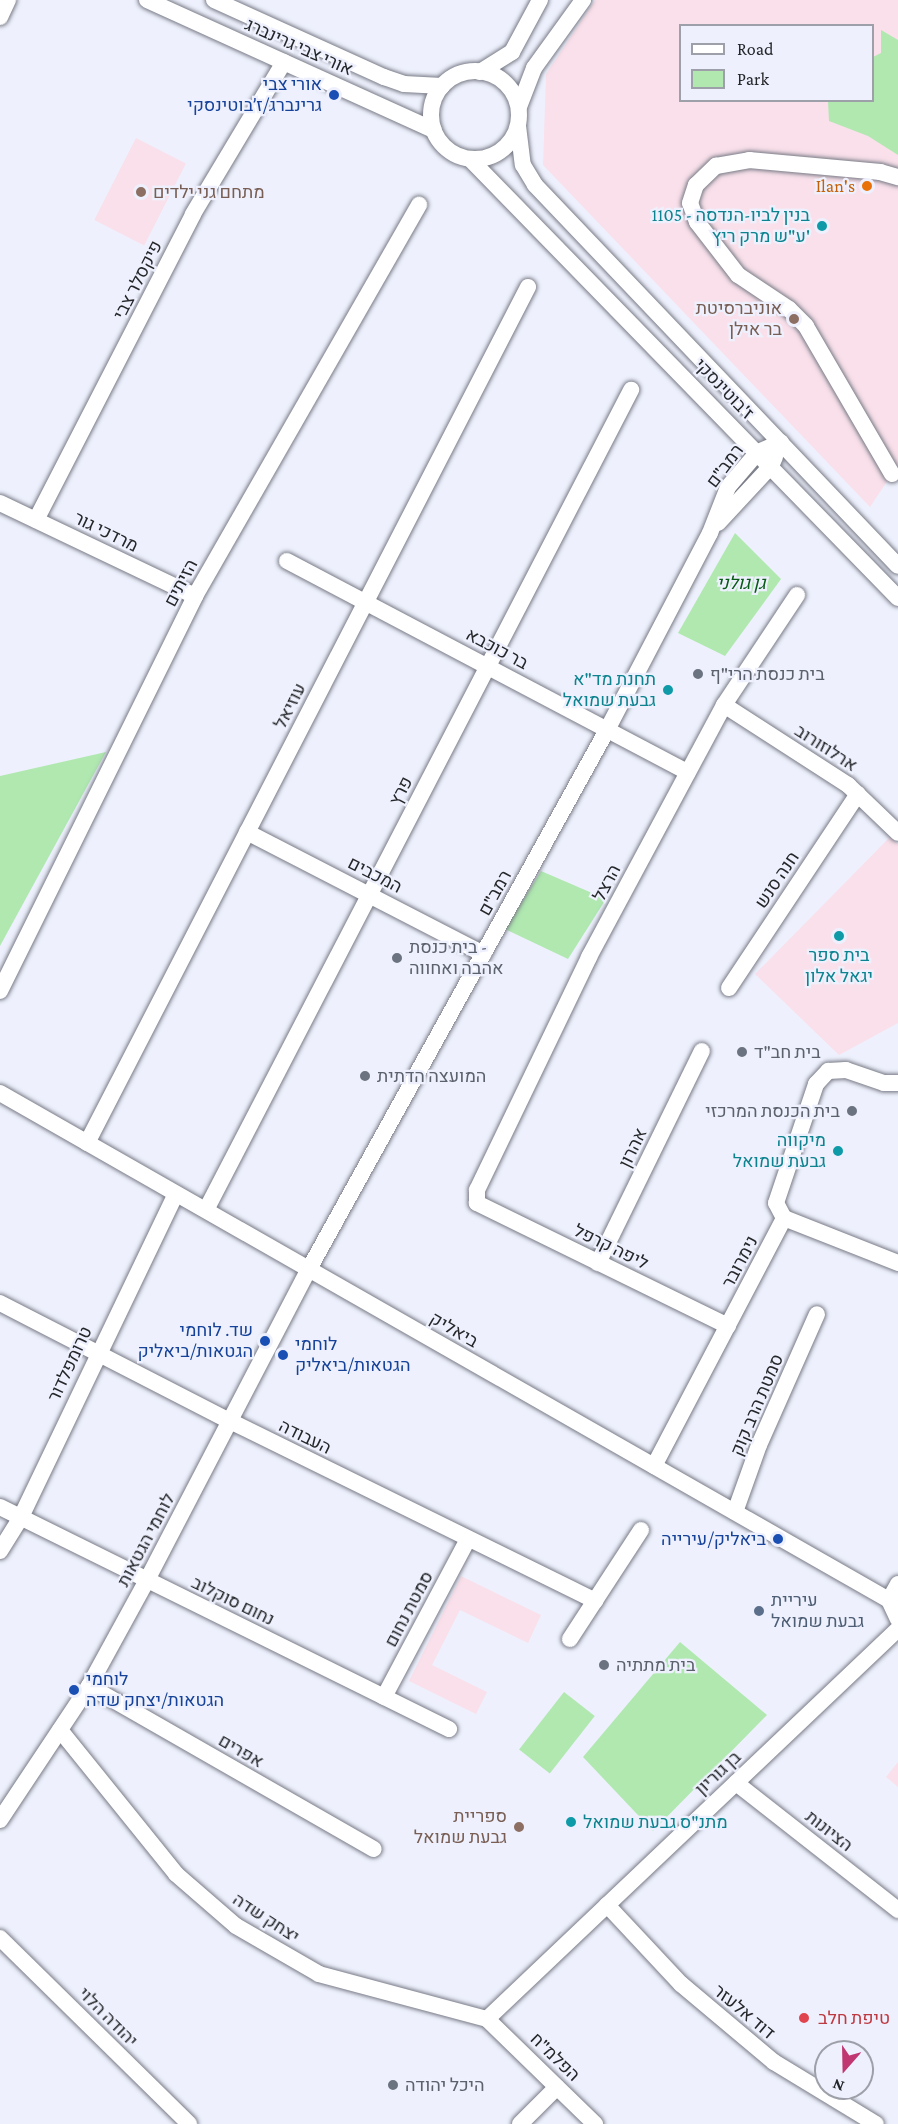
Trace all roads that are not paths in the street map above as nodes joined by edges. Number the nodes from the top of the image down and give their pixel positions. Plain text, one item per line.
1 (8, 0) edge
2 (147, 0) edge
3 (214, 0) edge
4 (540, 0) edge
5 (583, 0) edge
6 (0, 16) edge
7 (284, 62) junction
8 (480, 72) junction
9 (442, 86) junction
10 (519, 107) junction
11 (518, 126) junction
12 (434, 130) junction
13 (470, 159) junction
14 (898, 177) edge
15 (418, 205) dead end
16 (528, 287) dead end
17 (631, 390) dead end
18 (781, 442) junction
19 (758, 452) junction
20 (771, 466) junction
21 (892, 474) dead end
22 (0, 503) edge
23 (36, 520) junction
24 (710, 533) junction
25 (287, 561) dead end
26 (898, 566) edge
27 (797, 595) dead end
28 (195, 596) junction
29 (898, 598) edge
30 (366, 602) junction
31 (488, 666) junction
32 (724, 705) junction
33 (607, 730) junction
34 (688, 772) junction
35 (858, 795) junction
36 (247, 831) junction
37 (898, 833) edge
38 (370, 893) junction
39 (483, 954) junction
40 (729, 988) dead end
41 (0, 991) edge
42 (702, 1051) dead end
43 (898, 1083) edge
44 (0, 1093) edge
45 (87, 1143) junction
46 (176, 1194) junction
47 (477, 1203) joint
48 (206, 1210) junction
49 (784, 1218) junction
50 (598, 1263) junction
51 (898, 1263) edge
52 (309, 1269) junction
53 (0, 1303) edge
54 (818, 1314) dead end
55 (728, 1326) junction
56 (96, 1353) junction
57 (232, 1422) junction
58 (654, 1466) junction
59 (0, 1507) edge
60 (735, 1512) junction
61 (21, 1517) junction
62 (641, 1530) dead end
63 (468, 1539) junction
64 (0, 1551) edge
65 (147, 1580) junction
66 (898, 1584) edge
67 (890, 1600) junction
68 (595, 1601) junction
69 (898, 1619) edge
70 (898, 1629) edge
71 (570, 1639) dead end
72 (89, 1686) junction
73 (384, 1697) junction
74 (449, 1729) dead end
75 (60, 1730) junction
76 (736, 1783) junction
77 (1, 1815) edge
78 (374, 1849) dead end
79 (607, 1905) junction
80 (898, 1910) edge
81 (0, 1938) edge
82 (487, 2019) junction
83 (557, 2087) junction
84 (189, 2124) edge
85 (520, 2124) edge
86 (595, 2124) edge
87 (876, 2124) edge

1 - 6 street
2 - 7 street, אורי צבי גרינברג
3 - 9 street, אורי צבי גרינברג
4 - 8 street
5 - 10 street
7 - 12 street, אורי צבי גרינברג
7 - 23 street, פיקסלר צבי
8 - 9 street
8 - 10 street
9 - 12 street
10 - 11 street
11 - 13 street
11 - 18 street, ז'בוטינסקי
12 - 13 street
13 - 19 street, ז'בוטינסקי
14 - 21 street
15 - 28 street, הזיתים
16 - 30 street, עוזיאל
17 - 31 street, פרץ
18 - 19 street, רמב"ם
18 - 20 street, רמב"ם
18 - 26 street, ז'בוטינסקי
19 - 20 street, ז'בוטינסקי
19 - 24 street, רמב"ם
20 - 24 street, רמב"ם
20 - 29 street, ז'בוטינסקי
22 - 23 street, מרדכי גור
23 - 28 street, מרדכי גור
24 - 33 street, רמב"ם
25 - 30 street, בר כוכבא
27 - 32 street, הרצל
28 - 41 street, הזיתים
30 - 31 street, בר כוכבא
30 - 36 street, עוזיאל
31 - 33 street, בר כוכבא
31 - 38 street, פרץ
32 - 34 street, הרצל
32 - 35 street, ארלוזורוב
33 - 34 street, בר כוכבא
33 - 39 street, רמב"ם
34 - 47 street, הרצל
35 - 37 street, ארלוזורוב
35 - 40 street, חנה סנש
36 - 38 street, המכבים
36 - 45 street, עוזיאל
38 - 39 street, המכבים
38 - 48 street, פרץ
39 - 52 street, רמב"ם
42 - 50 street, אהרון
43 - 49 street
44 - 45 street, ביאליק
45 - 46 street, ביאליק
46 - 48 street, ביאליק
46 - 56 street, טרומפלדור
47 - 50 street, ליפה קרפל
48 - 52 street, ביאליק
49 - 51 street
49 - 55 street, נימרובר
50 - 55 street, ליפה קרפל
52 - 57 street, לוחמי הגטאות
52 - 58 street, ביאליק
53 - 56 street, העבודה
54 - 60 street, סמטת הרב קוק
55 - 58 street, נימרובר
56 - 57 street, העבודה
56 - 61 street, טרומפלדור
57 - 63 street, העבודה
57 - 65 street, לוחמי הגטאות
58 - 60 street, ביאליק
59 - 61 street, נחום סוקלוב
60 - 67 street, ביאליק
61 - 64 street, טרומפלדור
61 - 65 street, נחום סוקלוב
62 - 68 street
63 - 68 street, העבודה
63 - 73 street, סמטת נחום
65 - 72 street, לוחמי הגטאות
65 - 73 street, נחום סוקלוב
66 - 67 street
67 - 69 street
68 - 71 street
70 - 76 street, בן גוריון
72 - 75 street, לוחמי הגטאות
72 - 78 street, אפרים
73 - 74 street, נחום סוקלוב
75 - 77 street, לוחמי הגטאות
75 - 82 street, יצחק שדה
76 - 79 street, בן גוריון
76 - 80 street, הציונות
79 - 82 street, בן גוריון
79 - 87 street, דוד אלעזר
81 - 84 street, יהודה הלוי
82 - 83 street, הפלמ"ח
83 - 85 street
83 - 86 street, הפלמ"ח

